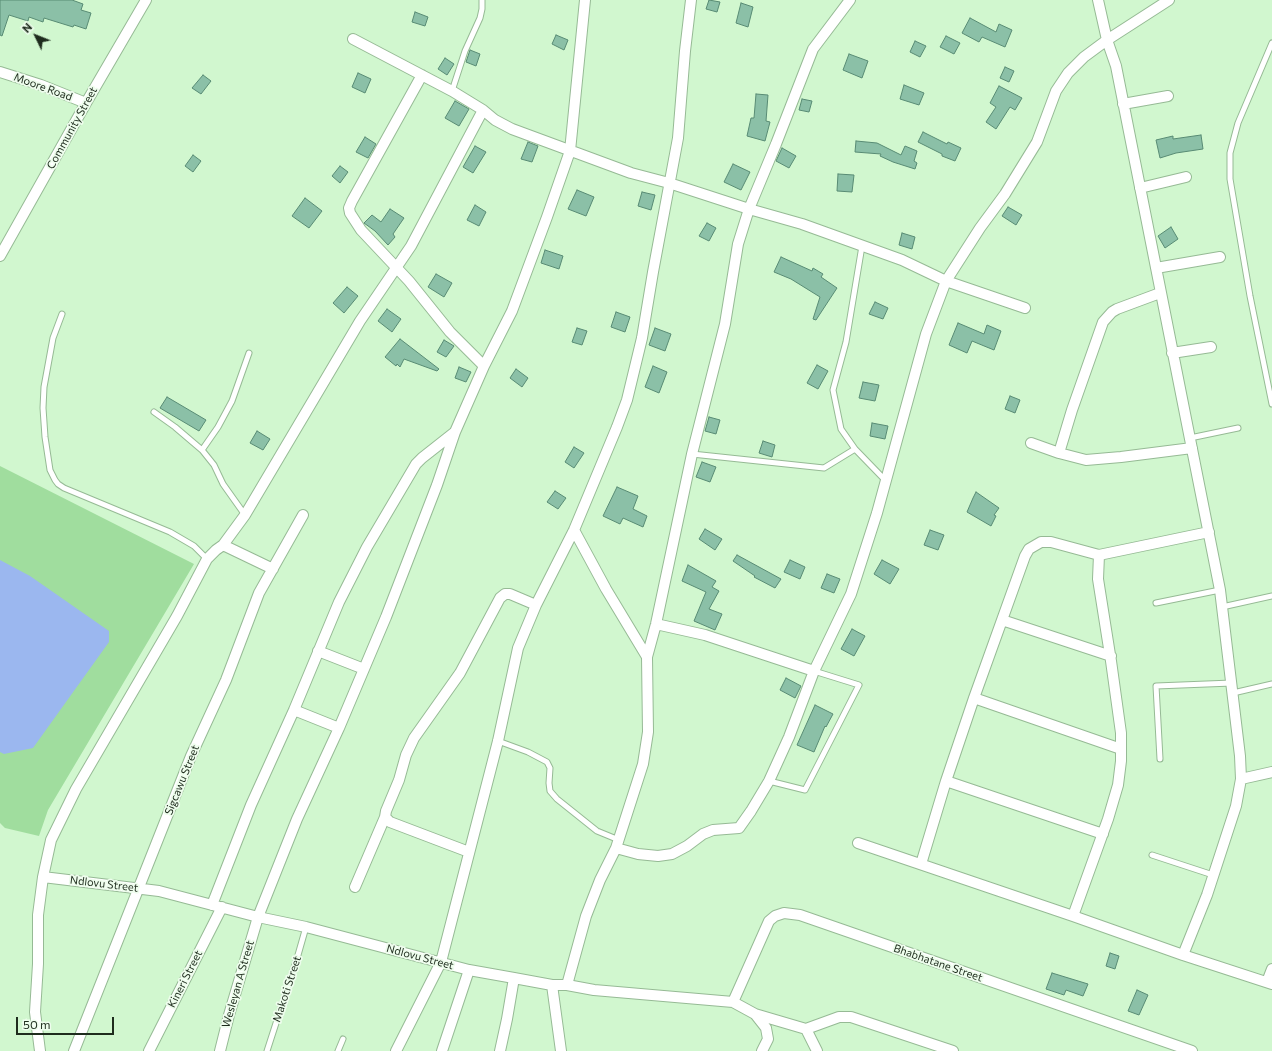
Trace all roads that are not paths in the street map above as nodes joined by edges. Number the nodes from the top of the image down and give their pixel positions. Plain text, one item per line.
1 (146, 0) edge
2 (482, 0) edge
3 (585, 0) edge
4 (691, 0) edge
5 (850, 0) edge
6 (1098, 0) edge
7 (1169, 0) edge
8 (353, 39) dead end
9 (1107, 40) junction
10 (1272, 43) edge
11 (0, 72) edge
12 (422, 75) junction
13 (452, 91) junction
14 (1168, 96) dead end
15 (86, 103) junction
16 (1123, 104) junction
17 (483, 110) junction
18 (570, 151) junction
19 (1186, 176) dead end
20 (669, 183) junction
21 (1140, 188) junction
22 (749, 209) junction
23 (862, 246) junction
24 (0, 256) edge
25 (1220, 257) dead end
26 (396, 267) junction
27 (1156, 268) junction
28 (946, 281) junction
29 (1160, 292) junction
30 (1025, 308) dead end
31 (62, 314) dead end
32 (1212, 347) dead end
33 (249, 353) dead end
34 (1172, 353) junction
35 (484, 366) junction
36 (1272, 404) edge
37 (154, 412) dead end
38 (1238, 428) dead end
39 (455, 432) junction
40 (1031, 443) dead end
41 (1191, 443) junction
42 (855, 448) junction
43 (202, 450) junction
44 (1059, 453) junction
45 (692, 454) junction
46 (886, 482) junction
47 (245, 515) junction
48 (303, 515) dead end
49 (574, 530) junction
50 (1209, 532) junction
51 (223, 545) junction
52 (1099, 555) junction
53 (207, 559) junction
54 (273, 569) junction
55 (1220, 590) junction
56 (1272, 596) edge
57 (1156, 603) dead end
58 (536, 605) junction
59 (1222, 607) junction
60 (1002, 620) junction
61 (656, 624) junction
62 (318, 651) junction
63 (1111, 656) junction
64 (647, 657) junction
65 (364, 669) junction
66 (814, 671) junction
67 (1272, 684) edge
68 (1232, 688) junction
69 (974, 698) junction
70 (294, 710) junction
71 (339, 728) junction
72 (498, 741) junction
73 (1121, 749) junction
74 (1160, 759) dead end
75 (1272, 772) edge
76 (1241, 779) junction
77 (769, 781) junction
78 (946, 781) junction
79 (386, 817) junction
80 (1103, 834) junction
81 (858, 843) dead end
82 (617, 844) junction
83 (469, 852) junction
84 (1152, 855) dead end
85 (921, 864) junction
86 (1213, 875) junction
87 (43, 877) junction
88 (355, 887) dead end
89 (138, 888) junction
90 (217, 906) junction
91 (1073, 916) junction
92 (258, 917) junction
93 (306, 927) junction
94 (1183, 955) junction
95 (440, 962) junction
96 (1272, 969) edge
97 (469, 970) junction
98 (514, 978) junction
99 (1270, 983) edge
100 (552, 985) junction
101 (567, 985) junction
102 (733, 1002) junction
103 (755, 1014) junction
104 (806, 1029) junction
105 (343, 1039) dead end
106 (1170, 1047) edge
107 (40, 1051) edge
108 (74, 1051) edge
109 (149, 1051) edge
110 (220, 1051) edge
111 (267, 1051) edge
112 (338, 1051) edge
113 (396, 1051) edge
114 (442, 1051) edge
115 (500, 1051) edge
116 (561, 1051) edge
117 (762, 1051) edge
118 (817, 1051) edge
119 (953, 1051) edge
120 (1192, 1051) edge

1 - 15 street, Community Street
2 - 13 lane
3 - 18 street, Wesleyan A Street
4 - 20 street
5 - 22 street
6 - 9 street
7 - 9 street
8 - 12 street
9 - 16 street
9 - 28 street
10 - 36 lane
11 - 15 street, Moore Road
12 - 13 street
12 - 26 street
13 - 17 street
14 - 16 street
15 - 24 street, Community Street
16 - 21 street
17 - 18 street
17 - 26 street
18 - 20 street
18 - 35 street, Wesleyan A Street
19 - 21 street
20 - 22 street
20 - 49 street
21 - 27 street
22 - 23 street
22 - 45 street
23 - 28 street
23 - 42 lane
25 - 27 street
26 - 35 street
26 - 47 street
27 - 29 street
28 - 30 street
28 - 46 street
29 - 34 street
29 - 44 street
31 - 53 lane
32 - 34 street
33 - 43 lane
34 - 41 street
35 - 39 street, Wesleyan A Street
37 - 43 lane
38 - 41 lane
39 - 62 street, Kineri Street
39 - 65 street, Wesleyan A Street
40 - 44 street
41 - 44 street
41 - 50 street
42 - 45 lane
42 - 46 lane
43 - 47 lane
45 - 61 street
46 - 66 street
47 - 51 street
48 - 54 street, Sigcawu Street
49 - 58 street
49 - 64 street
50 - 52 street
50 - 55 street
51 - 53 street
51 - 54 street
52 - 60 street
52 - 63 street
53 - 87 street
54 - 89 street, Sigcawu Street
55 - 57 lane
55 - 59 street
56 - 59 lane
58 - 72 street
58 - 79 street
59 - 68 street
60 - 63 street
60 - 69 street
61 - 64 street
61 - 66 street
62 - 65 street
62 - 70 street, Kineri Street
63 - 73 street
64 - 82 street
65 - 71 street, Wesleyan A Street
66 - 77 street
66 - 77 lane
67 - 68 lane
68 - 74 lane
68 - 76 street
69 - 73 street
69 - 78 street
70 - 71 street
70 - 90 street, Kineri Street
71 - 92 street, Wesleyan A Street
72 - 82 lane
72 - 83 street
73 - 80 street
75 - 76 street
76 - 86 street
77 - 82 street
78 - 80 street
78 - 85 street
79 - 83 street
79 - 88 street
80 - 91 street
81 - 85 street
82 - 101 street
83 - 95 street
84 - 86 lane
85 - 91 street
86 - 94 street
87 - 89 street, Ndlovu Street
87 - 107 street
89 - 90 street, Ndlovu Street
89 - 108 street, Sigcawu Street
90 - 92 street, Ndlovu Street
90 - 109 street, Kineri Street
91 - 94 street
92 - 93 street, Ndlovu Street
92 - 110 street, Wesleyan A Street
93 - 95 street, Ndlovu Street
93 - 111 lane, Makoti Street
94 - 99 street
95 - 97 street, Ndlovu Street
95 - 113 street
96 - 99 street
97 - 98 street, Ndlovu Street
97 - 114 street
98 - 100 street, Ndlovu Street
98 - 115 street
100 - 101 street, Ndlovu Street
100 - 116 street
101 - 102 street, Ndlovu Street
102 - 103 street, Ndlovu Street
102 - 106 street, Bhabhatane Street
103 - 104 street
103 - 117 street, Ndlovu Street
104 - 118 street
104 - 119 street
105 - 112 lane
106 - 120 street, Bhabhatane Street

